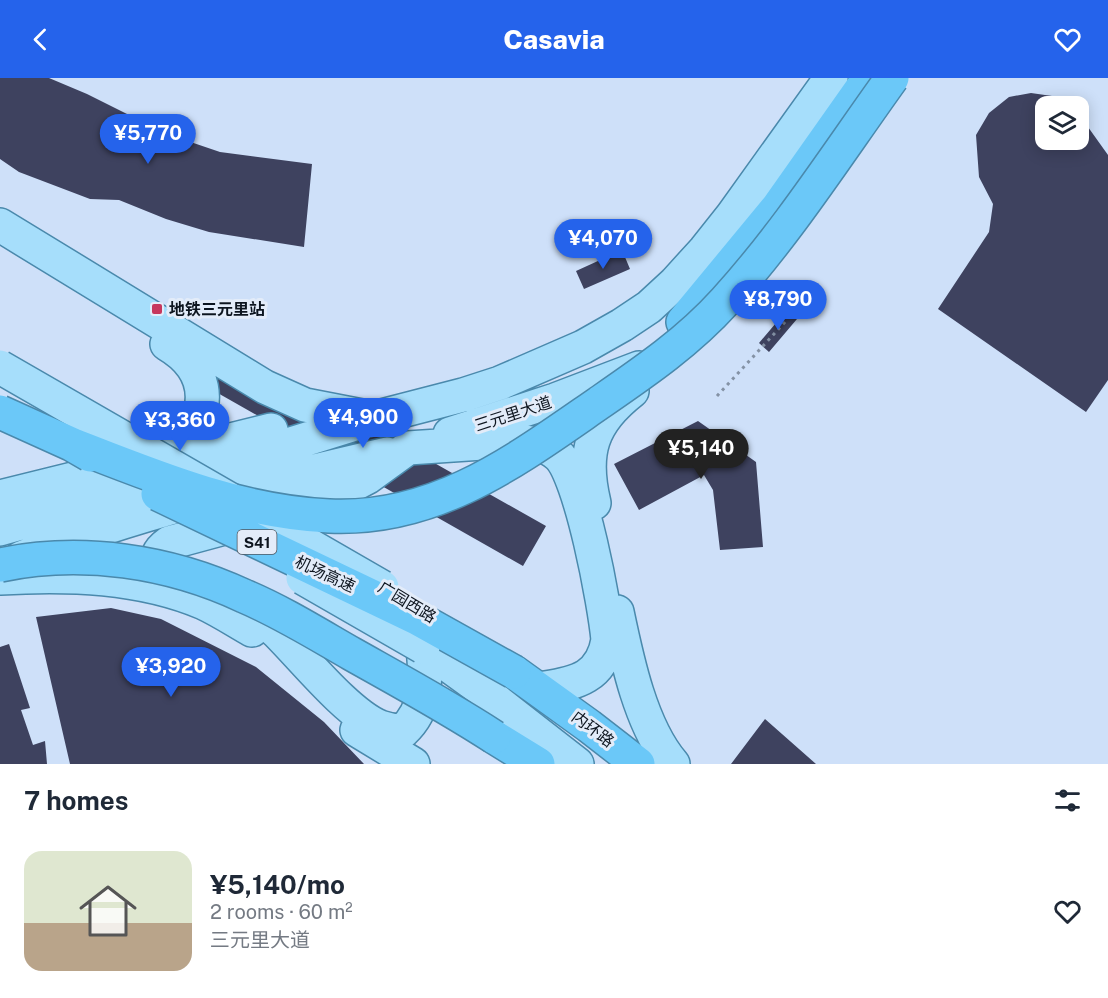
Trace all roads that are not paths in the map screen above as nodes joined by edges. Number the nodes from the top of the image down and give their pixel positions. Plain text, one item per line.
1 (831, 78) edge
2 (869, 78) edge
3 (892, 78) edge
4 (906, 78) edge
5 (0, 225) edge
6 (0, 244) edge
7 (688, 348) junction
8 (0, 367) edge
9 (0, 403) edge
10 (0, 412) edge
11 (374, 418) junction
12 (552, 435) junction
13 (71, 444) junction
14 (408, 448) junction
15 (152, 459) junction
16 (45, 487) junction
17 (0, 497) edge
18 (0, 511) edge
19 (0, 529) edge
20 (0, 566) edge
21 (0, 578) edge
22 (431, 633) junction
23 (546, 692) junction
24 (494, 737) junction
25 (413, 764) edge
26 (513, 764) edge
27 (530, 764) edge
28 (538, 764) edge
29 (577, 764) edge
30 (638, 764) edge
31 (647, 764) edge
32 (673, 764) edge

1 - 11 main road, 三元里大道
2 - 12 highway, bridge
3 - 12 highway, bridge
4 - 7 main road, 三元里大道
5 - 11 main road
6 - 15 main road
7 - 14 main road, 三元里大道
7 - 32 main road
8 - 22 main road, 广园西路, bridge
9 - 22 main road, 广园西路, bridge
10 - 13 highway, 机场高速 / S41, bridge
11 - 15 main road
11 - 19 main road, 三元里大道
12 - 13 highway, bridge
13 - 23 highway, 机场高速 / S41, bridge
14 - 20 main road, 三元里大道
14 - 22 main road
14 - 23 main road
15 - 16 main road
16 - 17 main road
16 - 18 main road
20 - 24 highway, bridge
21 - 25 main road
22 - 23 main road, 广园西路
22 - 26 main road
22 - 29 main road, 广园西路
23 - 30 highway, 内环路
23 - 31 main road, 广园西路
24 - 27 highway
24 - 28 highway

